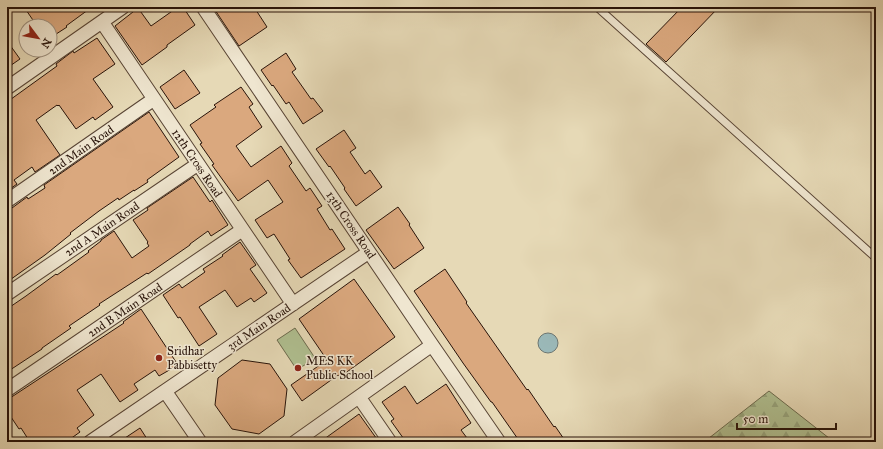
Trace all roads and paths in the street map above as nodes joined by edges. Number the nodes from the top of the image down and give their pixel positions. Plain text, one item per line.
1 (123, 7) edge
2 (203, 7) edge
3 (597, 7) edge
4 (102, 22) junction
5 (7, 88) edge
6 (154, 99) junction
7 (198, 164) junction
8 (7, 201) edge
9 (242, 230) junction
10 (369, 252) junction
11 (876, 258) edge
12 (7, 294) edge
13 (292, 304) junction
14 (432, 345) junction
15 (7, 390) edge
16 (165, 391) junction
17 (359, 397) junction
18 (90, 442) edge
19 (200, 442) edge
20 (295, 442) edge
21 (390, 442) edge
22 (499, 442) edge

1 - 4 street
2 - 10 street, 13th Cross Road
3 - 11 lane
4 - 5 street
4 - 6 street, 12th Cross Road
6 - 7 street, 12th Cross Road
6 - 8 street, 2nd Main Road
7 - 9 street, 12th Cross Road
7 - 12 street, 2nd A Main Road
9 - 13 street, 12th Cross Road
9 - 15 street, 2nd B Main Road
10 - 13 street, 3rd Main Road
10 - 14 street, 13th Cross Road
13 - 16 street, 3rd Main Road
14 - 17 street
14 - 22 street, 13th Cross Road
16 - 18 street, 3rd Main Road
16 - 19 street
17 - 20 street
17 - 21 street

